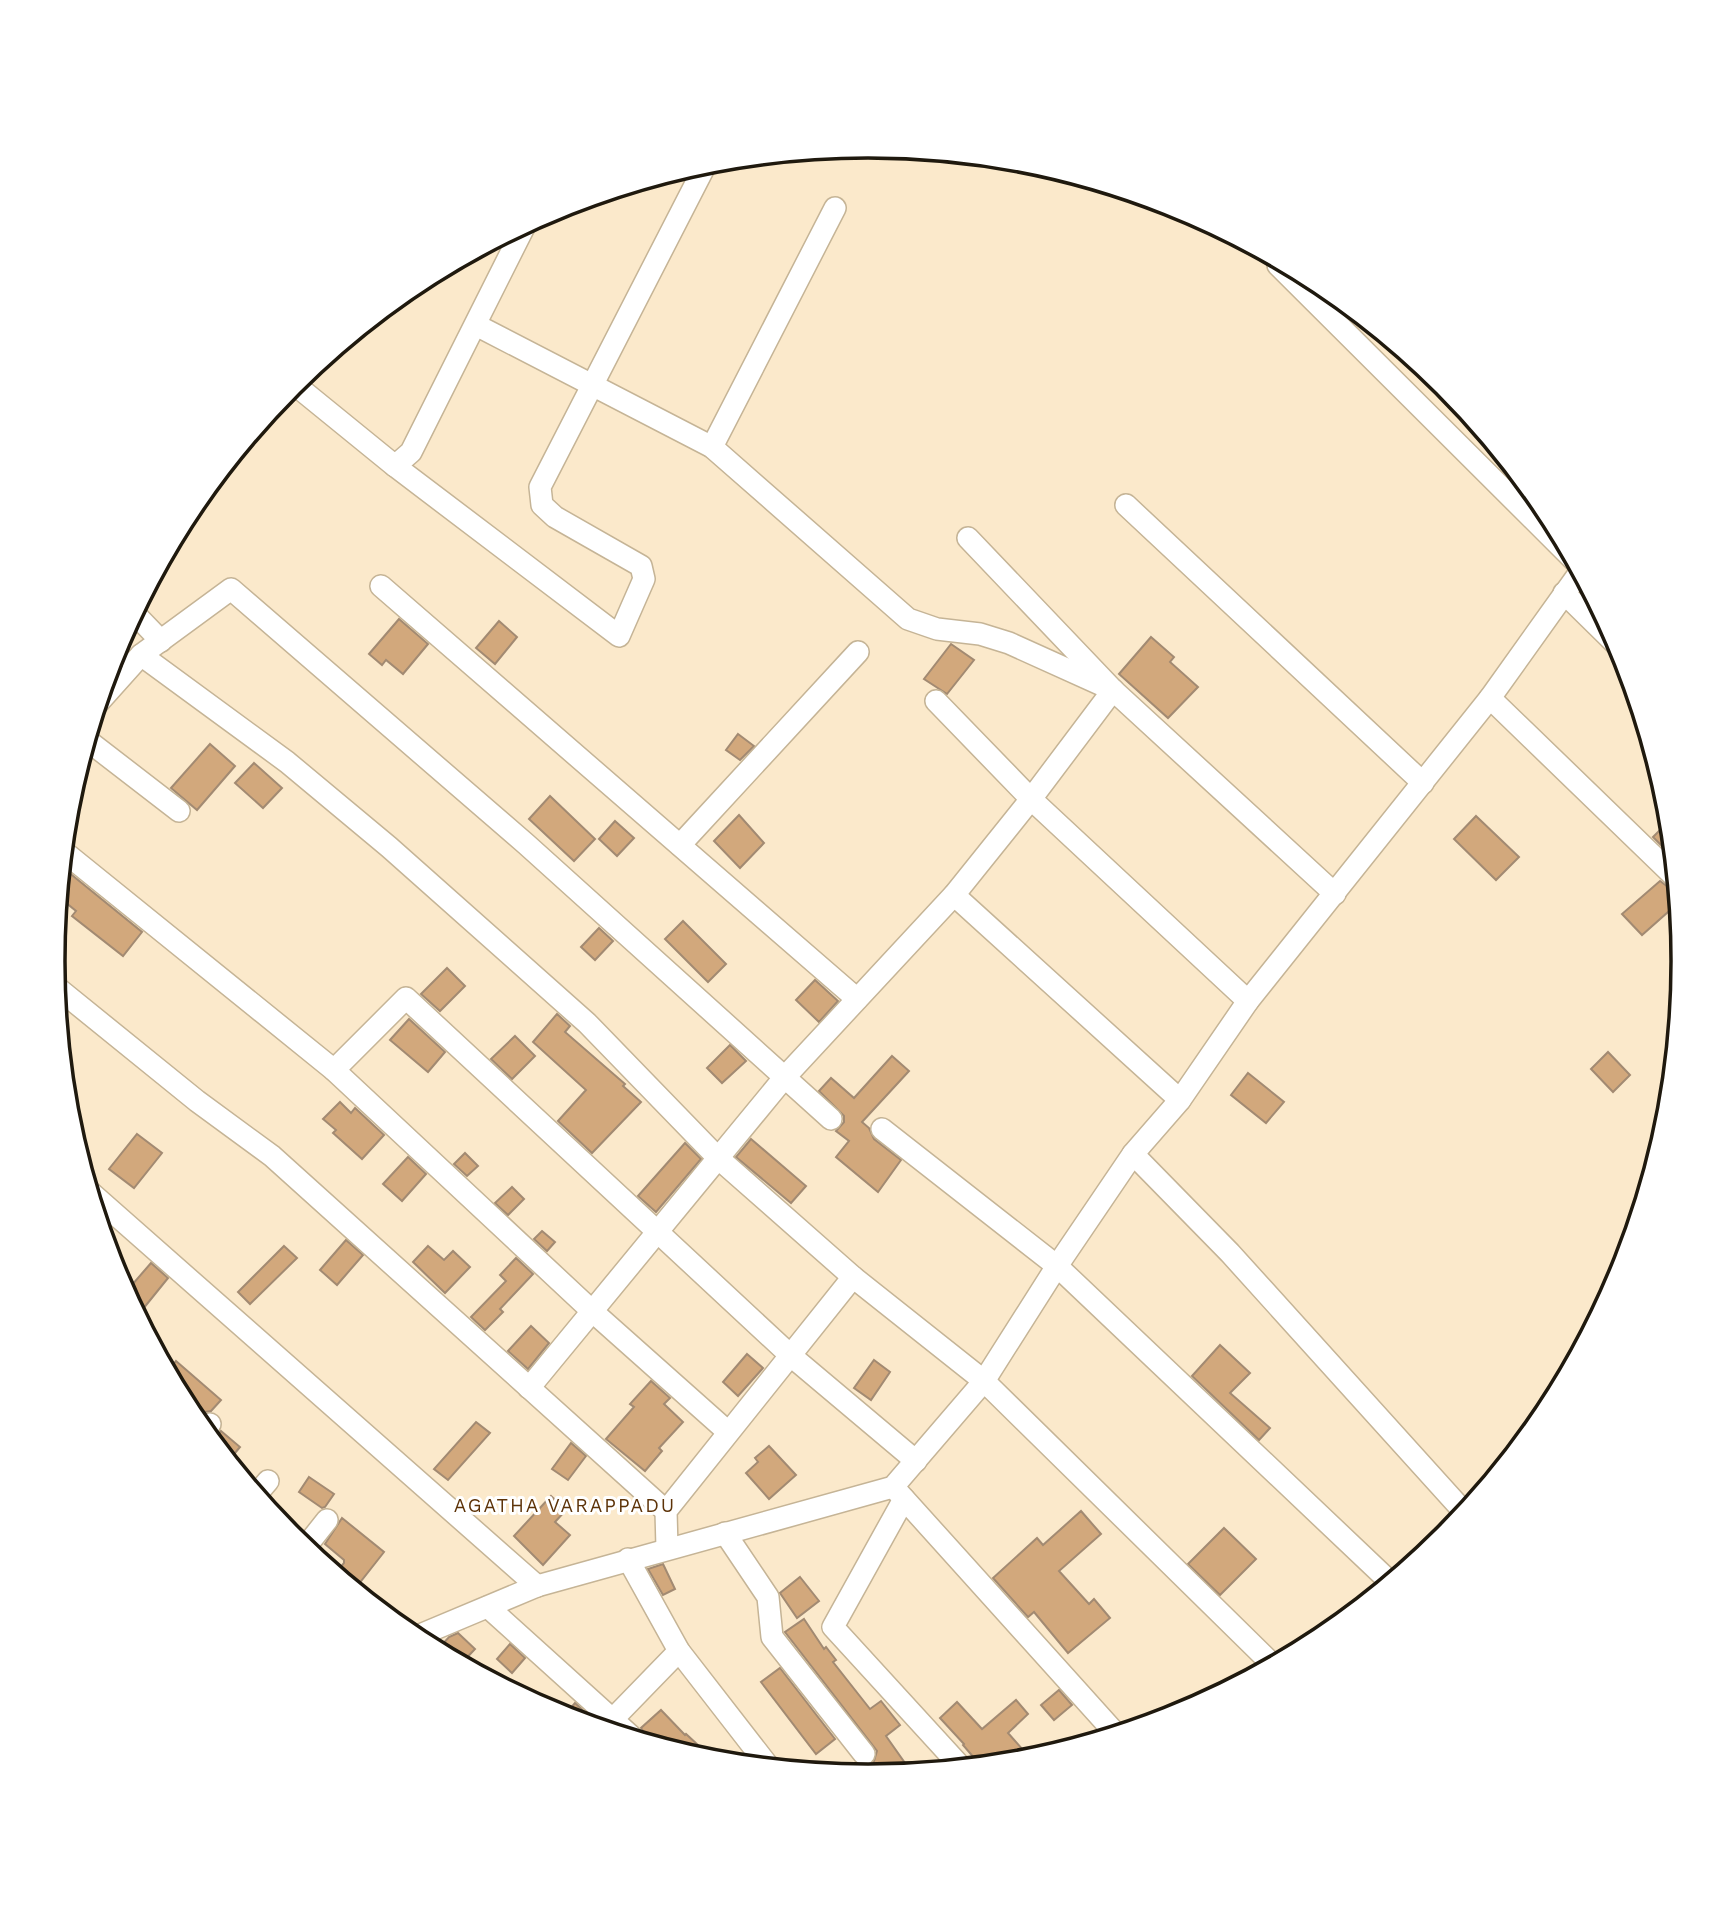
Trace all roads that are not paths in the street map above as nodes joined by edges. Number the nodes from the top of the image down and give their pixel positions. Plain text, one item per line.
1 (699, 177) edge
2 (835, 208) dead end
3 (518, 239) edge
4 (1295, 282) edge
5 (476, 325) junction
6 (592, 385) junction
7 (303, 391) edge
8 (712, 447) junction
9 (395, 466) junction
10 (1126, 505) dead end
11 (1548, 534) edge
12 (968, 538) dead end
13 (1574, 580) edge
14 (381, 586) dead end
15 (1564, 593) junction
16 (141, 621) edge
17 (1597, 625) edge
18 (161, 641) junction
19 (858, 652) dead end
20 (141, 656) junction
21 (114, 686) edge
22 (1113, 690) junction
23 (1490, 698) junction
24 (936, 701) dead end
25 (94, 746) edge
26 (1423, 783) junction
27 (1031, 799) junction
28 (179, 811) dead end
29 (680, 845) junction
30 (72, 857) edge
31 (1665, 868) edge
32 (1335, 894) junction
33 (954, 895) junction
34 (66, 995) edge
35 (857, 999) junction
36 (1248, 1001) junction
37 (334, 1070) junction
38 (784, 1078) junction
39 (1180, 1100) junction
40 (831, 1119) dead end
41 (883, 1129) dead end
42 (1133, 1154) junction
43 (718, 1158) junction
44 (102, 1202) edge
45 (657, 1231) junction
46 (1057, 1266) junction
47 (853, 1278) junction
48 (592, 1311) junction
49 (790, 1355) junction
50 (984, 1381) junction
51 (529, 1388) junction
52 (728, 1432) junction
53 (916, 1461) junction
54 (898, 1493) junction
55 (1458, 1506) edge
56 (666, 1511) junction
57 (327, 1520) dead end
58 (725, 1533) junction
59 (311, 1540) edge
60 (667, 1548) junction
61 (628, 1559) junction
62 (1384, 1576) edge
63 (537, 1586) junction
64 (488, 1607) junction
65 (430, 1634) edge
66 (679, 1651) junction
67 (1267, 1659) edge
68 (612, 1720) junction
69 (617, 1724) edge
70 (1110, 1727) edge
71 (864, 1754) dead end
72 (762, 1758) edge
73 (954, 1760) edge

1 - 6 street
2 - 8 street
3 - 5 street
4 - 11 street
5 - 6 street
5 - 9 street
6 - 8 street
6 - 9 street
7 - 9 street
8 - 22 street
10 - 26 street
12 - 22 street
13 - 15 street
14 - 29 street
15 - 17 street
15 - 23 street
16 - 18 street
18 - 20 street
18 - 38 street
19 - 29 street
20 - 21 street
20 - 43 street
22 - 27 street
22 - 32 street
23 - 26 street
23 - 31 street
24 - 27 street
25 - 28 street
26 - 32 street
27 - 33 street
27 - 36 street
29 - 35 street
30 - 37 street
32 - 36 street
33 - 35 street
33 - 39 street
34 - 51 street
35 - 38 street
36 - 39 street
37 - 45 street
37 - 48 street
38 - 40 street
38 - 43 street
39 - 42 street
41 - 46 street
42 - 46 street
42 - 55 street
43 - 45 street
43 - 47 street
44 - 63 street
45 - 48 street
45 - 49 street
46 - 50 street
46 - 62 street
47 - 49 street
47 - 50 street
48 - 51 street
48 - 52 street
49 - 52 street
49 - 53 street
50 - 53 street
50 - 67 street
51 - 56 street
52 - 56 street
53 - 54 street
54 - 58 street
54 - 70 street
54 - 73 street
56 - 60 street
57 - 59 street
58 - 60 street
58 - 71 street
60 - 61 street
61 - 63 street
61 - 66 street
63 - 64 street
64 - 65 street
64 - 68 street
66 - 68 street
66 - 72 street
68 - 69 street

